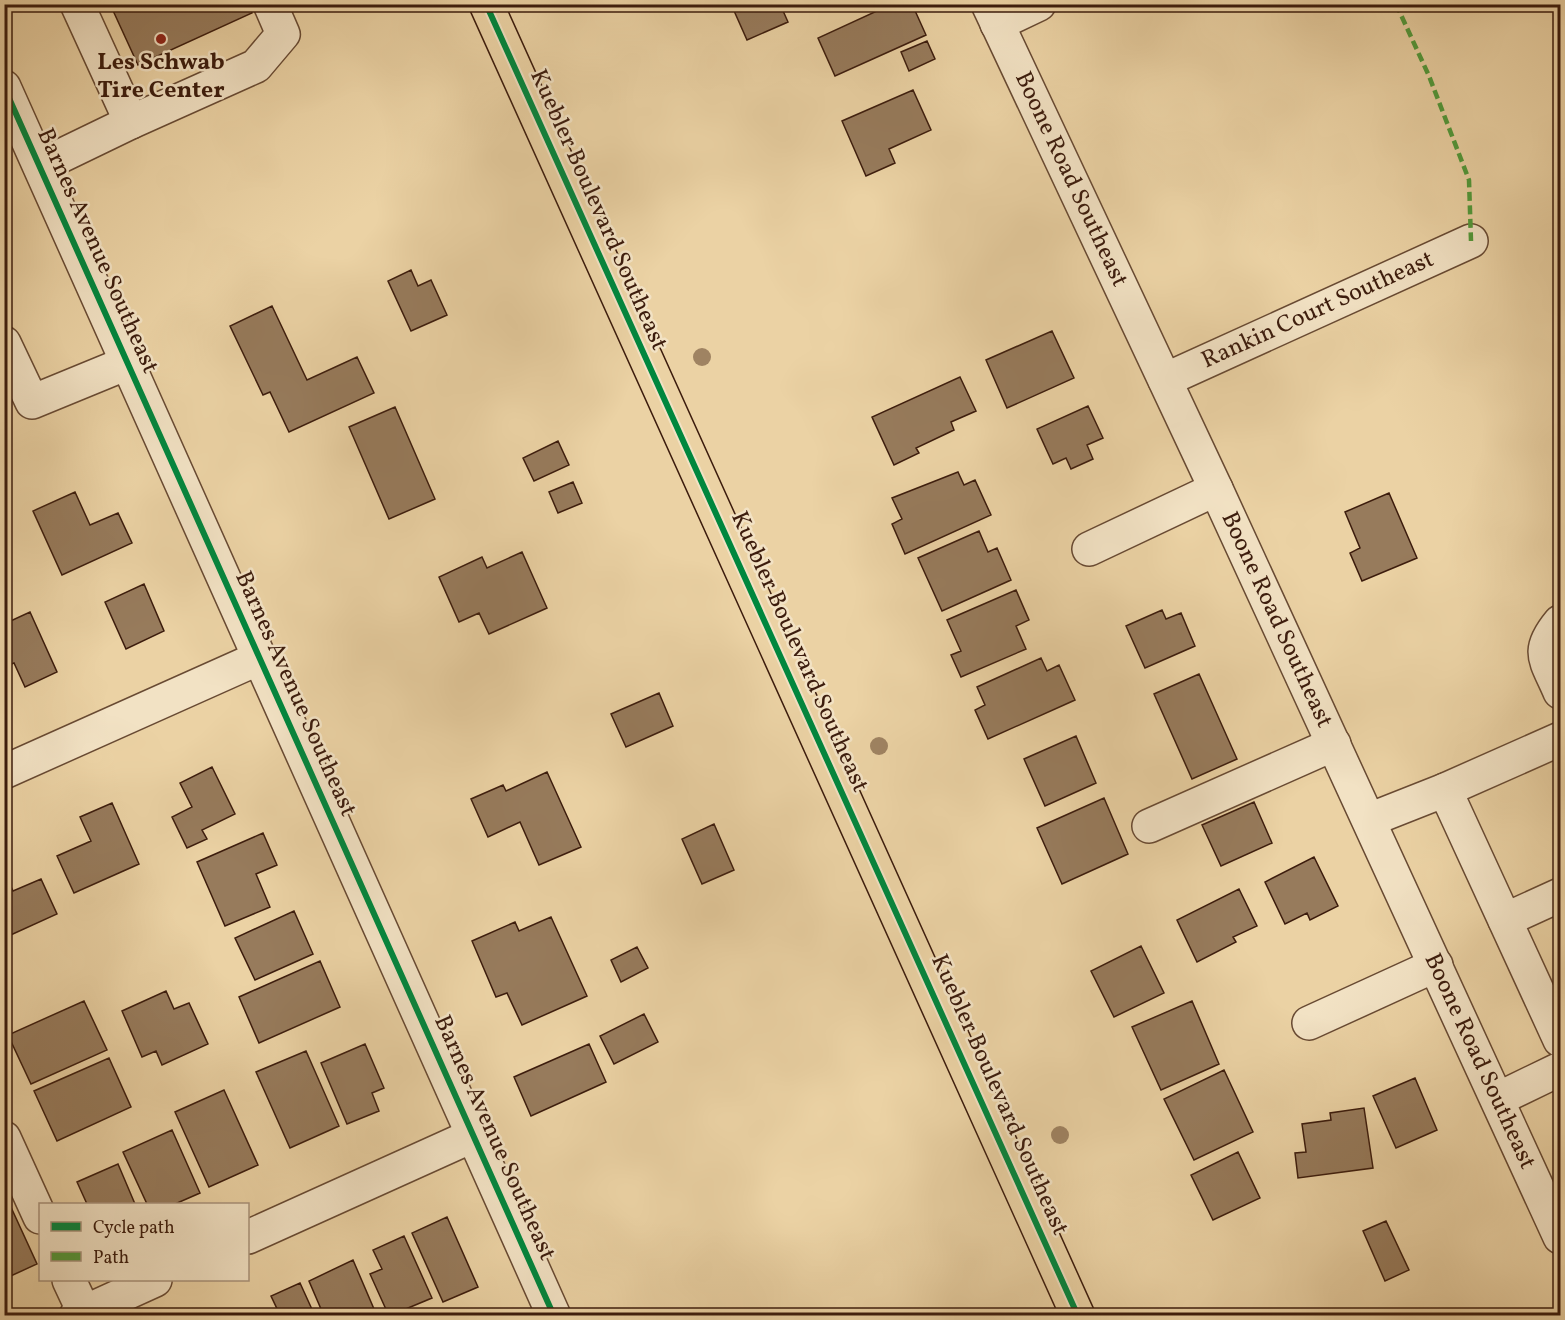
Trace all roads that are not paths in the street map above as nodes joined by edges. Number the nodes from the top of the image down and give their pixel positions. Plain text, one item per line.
1 (77, 4) edge
2 (270, 4) edge
3 (486, 4) edge
4 (1039, 4) edge
5 (993, 14) edge
6 (4, 87) edge
7 (131, 122) junction
8 (40, 166) junction
9 (1471, 241) dead end
10 (4, 343) edge
11 (127, 363) junction
12 (1165, 380) junction
13 (1216, 489) junction
14 (1089, 549) dead end
15 (1560, 621) edge
16 (259, 658) junction
17 (1560, 692) edge
18 (1560, 739) edge
19 (1334, 744) junction
20 (4, 772) edge
21 (1445, 790) junction
22 (1369, 820) junction
23 (1149, 826) dead end
24 (1560, 895) edge
25 (1505, 920) junction
26 (1437, 965) junction
27 (1309, 1023) dead end
28 (1560, 1040) edge
29 (1560, 1069) edge
30 (1498, 1099) junction
31 (474, 1135) junction
32 (4, 1138) edge
33 (39, 1215) edge
34 (1560, 1236) edge
35 (249, 1237) edge
36 (69, 1281) edge
37 (153, 1281) edge
38 (80, 1314) edge
39 (554, 1316) edge
40 (1078, 1316) edge

1 - 7 street
2 - 7 street
3 - 40 main road, Kuebler Boulevard Southeast
4 - 5 street
5 - 12 street, Boone Road Southeast
6 - 8 street, Barnes Avenue Southeast
7 - 8 street
8 - 11 street, Barnes Avenue Southeast
9 - 12 street, Rankin Court Southeast
10 - 11 street
11 - 16 street, Barnes Avenue Southeast
12 - 13 street, Boone Road Southeast
13 - 14 street
13 - 19 street, Boone Road Southeast
15 - 17 street
16 - 20 street
16 - 31 street, Barnes Avenue Southeast
18 - 21 street
19 - 22 street, Boone Road Southeast
19 - 23 street
21 - 22 street
21 - 25 street
22 - 26 street, Boone Road Southeast
24 - 25 street
25 - 28 street
26 - 27 street
26 - 30 street, Boone Road Southeast
29 - 30 street
30 - 34 street, Boone Road Southeast
31 - 35 street
31 - 39 street, Barnes Avenue Southeast
32 - 33 street
36 - 38 street
37 - 38 street

